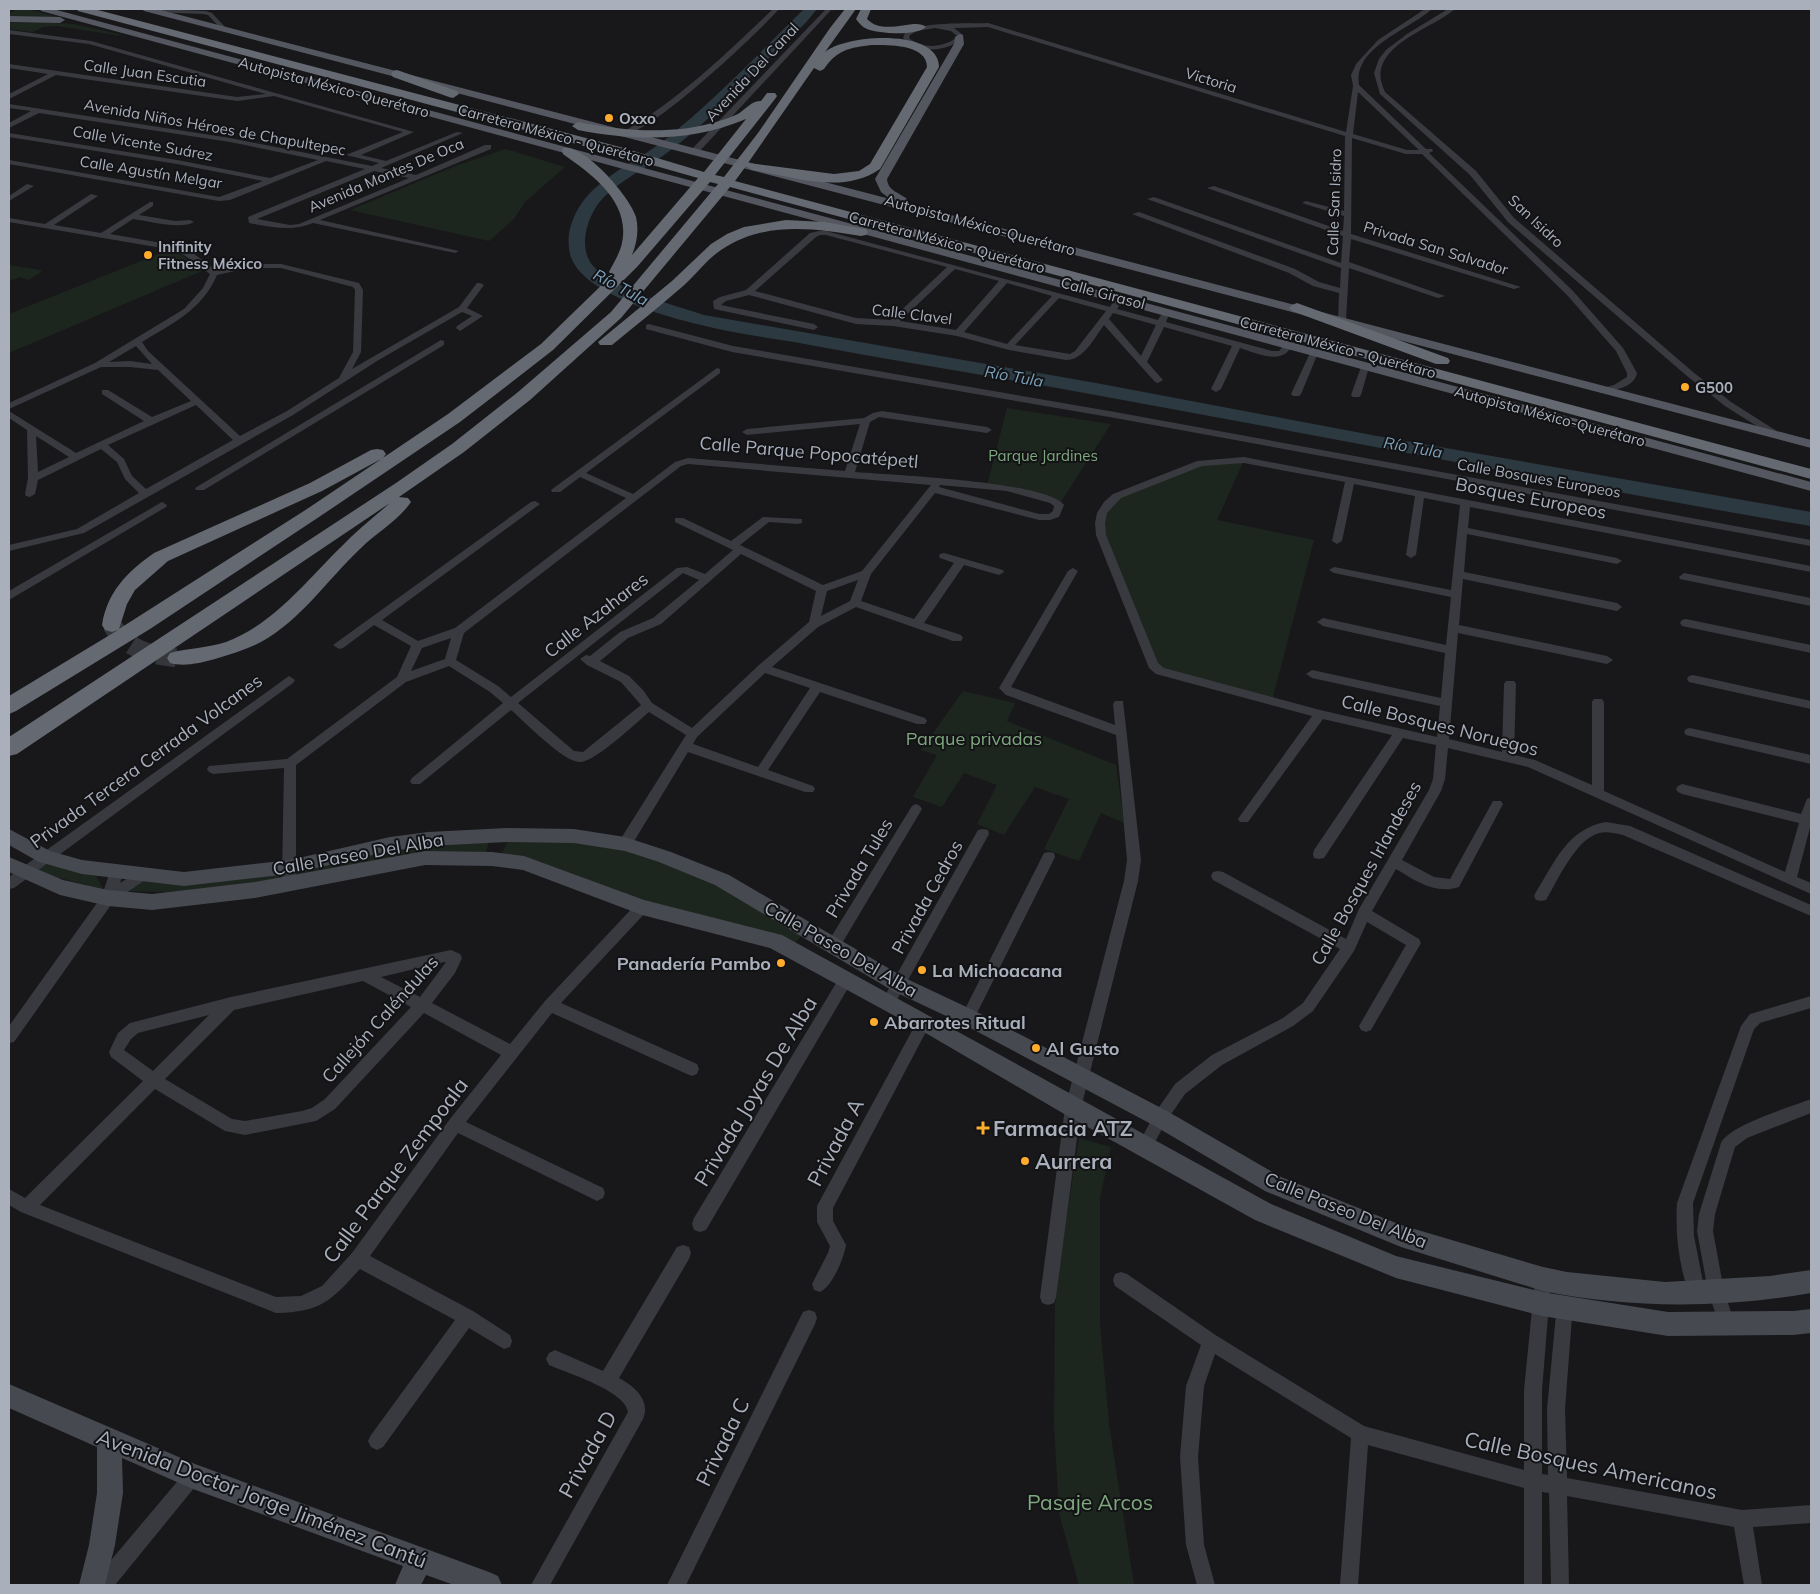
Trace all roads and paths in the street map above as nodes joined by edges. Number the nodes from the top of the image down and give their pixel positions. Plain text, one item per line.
1 (44, 9) edge
2 (82, 9) edge
3 (106, 9) edge
4 (210, 9) edge
5 (776, 9) edge
6 (829, 9) edge
7 (840, 9) edge
8 (852, 9) edge
9 (866, 9) edge
10 (1429, 9) edge
11 (1452, 9) edge
12 (151, 10) edge
13 (204, 12) junction
14 (9, 20) edge
15 (94, 22) junction
16 (970, 26) junction
17 (920, 27) junction
18 (945, 27) junction
19 (115, 28) junction
20 (224, 29) junction
21 (9, 32) edge
22 (960, 36) junction
23 (917, 46) junction
24 (241, 51) junction
25 (795, 64) dead end
26 (9, 66) edge
27 (44, 71) junction
28 (54, 73) junction
29 (397, 74) junction
30 (1356, 86) junction
31 (9, 90) edge
32 (278, 94) junction
33 (9, 97) edge
34 (9, 106) edge
35 (37, 111) junction
36 (160, 121) junction
37 (172, 123) junction
38 (9, 126) edge
39 (148, 128) junction
40 (161, 130) junction
41 (459, 133) dead end
42 (9, 135) edge
43 (763, 135) junction
44 (1349, 135) junction
45 (620, 143) junction
46 (488, 147) dead end
47 (1446, 149) junction
48 (321, 150) dead end
49 (568, 151) junction
50 (690, 151) junction
51 (1424, 152) junction
52 (353, 156) junction
53 (340, 158) junction
54 (326, 159) junction
55 (750, 160) junction
56 (668, 161) junction
57 (9, 162) edge
58 (387, 163) junction
59 (373, 169) junction
60 (416, 177) junction
61 (272, 181) junction
62 (30, 186) dead end
63 (1211, 188) dead end
64 (94, 196) dead end
65 (9, 199) edge
66 (1151, 199) dead end
67 (1306, 203) dead end
68 (150, 204) dead end
69 (1136, 214) dead end
70 (1348, 215) junction
71 (132, 216) junction
72 (943, 216) junction
73 (9, 220) edge
74 (313, 221) junction
75 (190, 222) dead end
76 (46, 226) junction
77 (876, 235) junction
78 (1348, 235) junction
79 (102, 236) junction
80 (456, 250) dead end
81 (1346, 265) junction
82 (953, 266) junction
83 (214, 273) junction
84 (1005, 280) junction
85 (480, 285) dead end
86 (1517, 287) dead end
87 (606, 290) junction
88 (1054, 290) junction
89 (749, 292) junction
90 (1344, 292) junction
91 (1441, 296) dead end
92 (1115, 305) junction
93 (1297, 308) junction
94 (462, 309) junction
95 (1164, 318) junction
96 (1106, 320) junction
97 (1342, 320) junction
98 (893, 323) junction
99 (649, 327) dead end
100 (814, 327) dead end
101 (460, 328) dead end
102 (958, 333) junction
103 (138, 342) junction
104 (441, 343) dead end
105 (1237, 344) junction
106 (1288, 346) junction
107 (547, 347) junction
108 (1009, 347) junction
109 (357, 352) junction
110 (1314, 353) junction
111 (374, 359) junction
112 (1143, 362) junction
113 (98, 365) junction
114 (1365, 366) junction
115 (161, 368) junction
116 (717, 371) dead end
117 (1485, 377) junction
118 (342, 379) junction
119 (1158, 380) dead end
120 (1216, 389) dead end
121 (1601, 390) junction
122 (105, 392) dead end
123 (1296, 394) dead end
124 (1356, 395) dead end
125 (524, 396) junction
126 (198, 401) junction
127 (9, 406) edge
128 (290, 413) junction
129 (9, 414) edge
130 (151, 421) junction
131 (866, 421) junction
132 (308, 422) junction
133 (31, 430) junction
134 (987, 430) dead end
135 (747, 432) dead end
136 (1776, 435) junction
137 (239, 440) junction
138 (1811, 444) edge
139 (102, 445) junction
140 (75, 457) junction
141 (1811, 463) edge
142 (578, 473) junction
143 (1811, 474) edge
144 (849, 475) junction
145 (33, 478) junction
146 (1350, 482) junction
147 (935, 486) junction
148 (1811, 487) edge
149 (200, 488) dead end
150 (556, 490) dead end
151 (30, 494) dead end
152 (146, 494) junction
153 (1420, 494) junction
154 (634, 498) junction
155 (1465, 502) junction
156 (534, 504) dead end
157 (162, 505) dead end
158 (679, 520) dead end
159 (798, 521) dead end
160 (1463, 530) junction
161 (80, 531) junction
162 (104, 540) junction
163 (1337, 541) dead end
164 (1811, 543) edge
165 (9, 548) edge
166 (736, 548) junction
167 (1411, 555) dead end
168 (944, 556) dead end
169 (961, 561) junction
170 (1617, 561) dead end
171 (1811, 569) edge
172 (1334, 570) dead end
173 (1073, 571) dead end
174 (999, 572) dead end
175 (866, 573) junction
176 (1459, 575) junction
177 (1684, 577) dead end
178 (706, 579) junction
179 (820, 595) junction
180 (1456, 595) junction
181 (9, 596) edge
182 (1811, 602) edge
183 (855, 603) junction
184 (1617, 607) dead end
185 (838, 611) junction
186 (623, 616) junction
187 (374, 620) junction
188 (1323, 622) dead end
189 (1686, 623) dead end
190 (814, 624) junction
191 (917, 624) junction
192 (112, 625) dead end
193 (644, 628) junction
194 (1453, 628) junction
195 (458, 631) junction
196 (957, 638) dead end
197 (339, 645) dead end
198 (417, 645) junction
199 (1811, 649) edge
200 (1451, 650) junction
201 (575, 653) junction
202 (177, 658) tunnel mouth
203 (1607, 660) dead end
204 (450, 661) junction
205 (591, 662) junction
206 (763, 668) junction
207 (1160, 671) joint
208 (1312, 674) dead end
209 (402, 679) junction
210 (1693, 679) dead end
211 (289, 680) dead end
212 (1510, 684) dead end
213 (818, 686) junction
214 (1598, 702) dead end
215 (511, 703) junction
216 (1444, 703) junction
217 (1119, 704) dead end
218 (1811, 704) edge
219 (9, 706) edge
220 (648, 706) junction
221 (1320, 714) junction
222 (921, 721) dead end
223 (1121, 732) junction
224 (1401, 732) junction
225 (1690, 732) dead end
226 (693, 734) junction
227 (1442, 741) junction
228 (687, 747) junction
229 (9, 748) edge
230 (1508, 756) junction
231 (1811, 760) edge
232 (290, 762) junction
233 (213, 769) dead end
234 (760, 773) junction
235 (416, 781) dead end
236 (809, 789) dead end
237 (1682, 789) dead end
238 (1598, 794) junction
239 (1811, 802) edge
240 (1497, 804) dead end
241 (916, 809) dead end
242 (1244, 819) dead end
243 (1806, 820) junction
244 (983, 834) dead end
245 (508, 835) junction
246 (9, 836) edge
247 (625, 844) junction
248 (1319, 854) dead end
249 (1049, 856) dead end
250 (45, 857) junction
251 (492, 859) junction
252 (1395, 862) junction
253 (17, 868) edge
254 (117, 872) junction
255 (143, 874) junction
256 (289, 876) junction
257 (1218, 876) dead end
258 (1790, 879) junction
259 (9, 884) edge
260 (1811, 889) edge
261 (1541, 896) dead end
262 (108, 898) junction
263 (642, 907) junction
264 (1811, 911) edge
265 (1364, 913) junction
266 (833, 946) junction
267 (1349, 947) junction
268 (365, 975) junction
269 (846, 979) junction
270 (900, 985) junction
271 (1811, 1002) edge
272 (231, 1003) junction
273 (888, 1003) junction
274 (550, 1004) junction
275 (422, 1005) junction
276 (968, 1017) junction
277 (924, 1022) junction
278 (1366, 1026) dead end
279 (9, 1037) edge
280 (512, 1053) junction
281 (692, 1069) dead end
282 (1081, 1077) junction
283 (153, 1080) junction
284 (1811, 1106) edge
285 (1073, 1108) junction
286 (1160, 1118) junction
287 (455, 1124) junction
288 (1145, 1147) junction
289 (597, 1192) dead end
290 (9, 1198) edge
291 (26, 1208) junction
292 (700, 1224) dead end
293 (683, 1253) dead end
294 (358, 1260) junction
295 (1543, 1279) junction
296 (1121, 1280) dead end
297 (1811, 1282) edge
298 (820, 1284) dead end
299 (1567, 1284) junction
300 (1707, 1292) junction
301 (1048, 1297) dead end
302 (1542, 1304) junction
303 (1565, 1309) junction
304 (467, 1317) junction
305 (809, 1318) dead end
306 (1811, 1321) edge
307 (1727, 1324) junction
308 (504, 1341) dead end
309 (1211, 1342) junction
310 (555, 1359) dead end
311 (607, 1382) junction
312 (9, 1396) edge
313 (1360, 1434) junction
314 (109, 1440) junction
315 (377, 1442) dead end
316 (193, 1476) junction
317 (1532, 1481) junction
318 (1559, 1486) junction
319 (1811, 1514) edge
320 (1742, 1519) junction
321 (419, 1560) junction
322 (92, 1585) edge
323 (103, 1585) edge
324 (408, 1585) edge
325 (489, 1585) edge
326 (540, 1585) edge
327 (676, 1585) edge
328 (1206, 1585) edge
329 (1349, 1585) edge
330 (1533, 1585) edge
331 (1560, 1585) edge
332 (1753, 1585) edge

1 - 15 main road, Autopista México-Querétaro
2 - 24 highway, Carretera México - Querétaro
3 - 45 highway, Carretera México - Querétaro
4 - 13 street
5 - 45 street
6 - 50 street, Avenida Del Canal
7 - 25 highway
8 - 43 highway
9 - 17 highway
10 - 30 street
11 - 47 street, San Isidro
12 - 13 street
12 - 20 main road, Autopista México-Querétaro
13 - 20 street
14 - 15 main road
15 - 19 main road, Autopista México-Querétaro
16 - 18 street, Victoria
16 - 22 street
16 - 44 street, Victoria
17 - 18 street, Victoria
17 - 23 street
18 - 22 street
19 - 24 highway
19 - 49 main road, Autopista México-Querétaro
20 - 29 main road, Autopista México-Querétaro
21 - 32 street
22 - 23 street
22 - 72 main road
23 - 43 highway
23 - 55 highway
24 - 45 highway, Carretera México - Querétaro
26 - 27 street, Calle Juan Escutia
27 - 28 street, Calle Juan Escutia
27 - 31 street
28 - 32 street, Calle Juan Escutia
28 - 33 street
29 - 45 main road, Autopista México-Querétaro
29 - 87 highway
30 - 44 street, Calle San Isidro
30 - 51 street, San Isidro
32 - 52 street, Calle Agustín Melgar
33 - 36 street, Avenida Niños Héroes de Chapultepec
34 - 35 street, Avenida Niños Héroes de Chapultepec
35 - 38 street
35 - 39 street, Avenida Niños Héroes de Chapultepec
36 - 37 street, Avenida Niños Héroes de Chapultepec
36 - 39 street
37 - 40 street
37 - 48 street, Avenida Niños Héroes de Chapultepec
39 - 40 street, Avenida Niños Héroes de Chapultepec
40 - 54 street, Avenida Niños Héroes de Chapultepec
41 - 58 street
42 - 61 street, Calle Vicente Suárez
43 - 55 highway
44 - 51 street, Victoria
44 - 70 street, Calle San Isidro
45 - 50 main road, Autopista México-Querétaro
45 - 56 highway, Carretera México - Querétaro
46 - 60 street, Avenida Montes De Oca
47 - 51 street, Victoria
47 - 136 street, San Isidro
49 - 77 main road, Autopista México-Querétaro
49 - 87 highway
50 - 55 main road, Autopista México-Querétaro
51 - 121 street, San Isidro
52 - 53 street, Calle Agustín Melgar
52 - 58 street, Avenida Niños Héroes de Chapultepec
53 - 54 street, Calle Agustín Melgar
53 - 59 street, Avenida Niños Héroes de Chapultepec
54 - 61 street, Calle Agustín Melgar
55 - 72 main road, Autopista México-Querétaro
55 - 125 highway
56 - 117 highway, Carretera México - Querétaro
56 - 143 highway, Carretera México - Querétaro
57 - 61 street, Calle Agustín Melgar
58 - 59 street
59 - 60 street, Avenida Niños Héroes de Chapultepec
59 - 74 street, Avenida Montes De Oca
60 - 74 street, Avenida Montes De Oca
62 - 65 street
63 - 78 street, Privada San Salvador
64 - 76 street
66 - 81 street
67 - 70 street
68 - 71 street
69 - 90 street
70 - 78 street, Calle San Isidro
71 - 75 street
71 - 79 street
72 - 93 main road, Autopista México-Querétaro
73 - 76 street
74 - 80 street
76 - 79 street
77 - 88 main road, Autopista México-Querétaro
77 - 125 highway
78 - 81 street, Calle San Isidro
78 - 86 street, Privada San Salvador
79 - 83 street
81 - 90 street, Calle San Isidro
81 - 91 street
82 - 84 street, Calle Girasol
82 - 89 street, Calle Girasol
82 - 98 street
83 - 103 street
83 - 109 street
84 - 88 street, Calle Girasol
84 - 102 street
85 - 94 street
87 - 107 highway
88 - 92 main road, Autopista México-Querétaro
88 - 108 street
89 - 98 street, Calle Clavel
89 - 100 street
90 - 97 street, Calle San Isidro
92 - 95 main road, Autopista México-Querétaro
92 - 96 street
93 - 97 main road, Autopista México-Querétaro
93 - 117 highway
94 - 101 street
94 - 111 street
95 - 105 street, Calle Girasol
95 - 106 main road, Autopista México-Querétaro
95 - 112 street
96 - 108 street, Calle Clavel
96 - 112 street
97 - 121 main road, Autopista México-Querétaro
98 - 102 street, Calle Clavel
99 - 164 street, Calle Bosques Europeos
102 - 108 street, Calle Clavel
103 - 113 street
103 - 115 street
104 - 132 street
105 - 106 street, Calle Girasol
105 - 120 street
106 - 110 main road, Autopista México-Querétaro
107 - 192 highway
107 - 219 highway
109 - 111 street
109 - 118 street
110 - 114 main road, Autopista México-Querétaro
110 - 123 street
111 - 118 street
112 - 119 street
113 - 115 street
113 - 127 street
114 - 124 street
114 - 148 main road, Autopista México-Querétaro
115 - 126 street
116 - 142 street
117 - 141 highway, Carretera México - Querétaro
118 - 128 street
121 - 136 main road, Autopista México-Querétaro
122 - 130 street
125 - 202 highway
125 - 229 highway
126 - 130 street
126 - 137 street
128 - 132 street
128 - 137 street
129 - 133 street
130 - 139 street
131 - 134 street
131 - 135 street
131 - 144 street
132 - 149 street
133 - 140 street
133 - 145 street
136 - 138 main road, Autopista México-Querétaro
137 - 152 street
139 - 140 street
139 - 152 street
140 - 145 street
142 - 150 street
142 - 154 street
144 - 147 street, Calle Parque Popocatépetl
144 - 154 street, Calle Parque Popocatépetl
145 - 151 street
146 - 153 street, Bosques Europeos
146 - 163 street
146 - 207 street, Bosques Europeos
147 - 147 street, Calle Parque Popocatépetl
147 - 175 street
152 - 161 street
153 - 155 street, Bosques Europeos
153 - 167 street
154 - 195 street, Calle Parque Popocatépetl
155 - 160 street, Calle Bosques Irlandeses
155 - 171 street, Bosques Europeos
156 - 187 street
157 - 162 street
158 - 166 street
159 - 166 street
160 - 170 street
160 - 176 street, Calle Bosques Irlandeses
161 - 162 street
161 - 165 street
162 - 181 street
166 - 178 street
166 - 179 street
168 - 169 street
169 - 174 street
169 - 191 street
172 - 180 street
173 - 223 street
175 - 179 street
175 - 183 street
176 - 180 street, Calle Bosques Irlandeses
176 - 184 street
177 - 182 street
178 - 186 street, Calle Azahares
178 - 193 street
179 - 185 street
179 - 190 street
180 - 194 street, Calle Bosques Irlandeses
183 - 185 street
183 - 191 street
185 - 190 street
186 - 193 street
186 - 201 street, Calle Azahares
187 - 197 street
187 - 198 street
188 - 200 street
189 - 199 street
190 - 206 street
191 - 196 street
193 - 205 street
194 - 200 street, Calle Bosques Irlandeses
194 - 203 street
195 - 198 street, Calle Parque Popocatépetl
195 - 204 street
198 - 209 street
200 - 216 street, Calle Bosques Irlandeses
201 - 205 street
201 - 215 street, Calle Azahares
204 - 209 street
204 - 215 street
205 - 220 street
206 - 213 street
206 - 226 street
207 - 221 street, Calle Bosques Noruegos
208 - 216 street
209 - 232 street
210 - 218 street
211 - 250 street, Privada Tercera Cerrada Volcanes
212 - 230 street
213 - 222 street
213 - 234 street
214 - 238 street
215 - 220 street
215 - 235 street, Calle Azahares
216 - 227 street, Calle Bosques Irlandeses
217 - 223 street
220 - 226 street
221 - 224 street, Calle Bosques Noruegos
221 - 242 street
223 - 282 street
224 - 227 street, Calle Bosques Noruegos
224 - 248 street
225 - 231 street
226 - 228 street
227 - 230 street, Calle Bosques Noruegos
227 - 252 street, Calle Bosques Irlandeses
228 - 234 street
228 - 247 street
230 - 238 street, Calle Bosques Noruegos
232 - 233 street
232 - 256 street
234 - 236 street
237 - 243 street
238 - 258 street, Calle Bosques Noruegos
239 - 243 street
240 - 252 street
241 - 266 street, Privada Tules
243 - 258 street
244 - 270 street, Privada Cedros
245 - 247 street, Calle Paseo Del Alba
245 - 251 street
245 - 256 street, Calle Paseo Del Alba
246 - 250 street, Calle Paseo Del Alba
247 - 266 street, Calle Paseo Del Alba
249 - 276 street
250 - 253 street, Privada Tercera Cerrada Volcanes
250 - 254 street, Calle Paseo Del Alba
251 - 256 street, Calle Paseo Del Alba
251 - 263 street, Calle Paseo Del Alba
252 - 265 street, Calle Bosques Irlandeses
253 - 259 street, Privada Tercera Cerrada Volcanes
253 - 262 street, Calle Paseo Del Alba
254 - 255 street, Calle Paseo Del Alba
254 - 262 street
255 - 256 street, Calle Paseo Del Alba
255 - 262 street
256 - 262 street, Calle Paseo Del Alba
257 - 267 street
258 - 260 street, Calle Bosques Noruegos
261 - 264 street
262 - 279 street
263 - 269 street, Calle Paseo Del Alba
263 - 274 street, Calle Parque Zempoala
265 - 267 street, Calle Bosques Irlandeses
265 - 278 street
266 - 270 street, Calle Paseo Del Alba
267 - 286 street, Calle Bosques Irlandeses
268 - 272 street, Callejón Caléndulas
268 - 275 street
268 - 275 street, Callejón Caléndulas
269 - 273 street, Calle Paseo Del Alba
269 - 292 street, Privada Joyas De Alba
270 - 273 street, Privada Cedros
270 - 276 street, Calle Paseo Del Alba
271 - 300 street
272 - 283 street
272 - 283 street, Callejón Caléndulas
273 - 277 street, Calle Paseo Del Alba
274 - 280 street, Calle Parque Zempoala
274 - 281 street
275 - 280 street
275 - 283 street, Callejón Caléndulas
276 - 282 street, Calle Paseo Del Alba
277 - 285 street, Calle Paseo Del Alba
277 - 298 street, Privada A
280 - 287 street, Calle Parque Zempoala
282 - 285 street
282 - 286 street, Calle Paseo Del Alba
283 - 291 street
284 - 300 street
285 - 288 street, Calle Paseo Del Alba
285 - 301 street
286 - 288 street, Calle Bosques Irlandeses
286 - 295 street, Calle Paseo Del Alba
287 - 289 street
287 - 294 street, Calle Parque Zempoala
288 - 302 street, Calle Paseo Del Alba
290 - 291 street, Calle Parque Zempoala
291 - 294 street, Calle Parque Zempoala
293 - 311 street, Privada D
294 - 304 street
295 - 299 street, Calle Paseo Del Alba
295 - 302 street
296 - 309 street, Calle Bosques Americanos
297 - 300 street, Calle Paseo Del Alba
299 - 300 street, Calle Paseo Del Alba
299 - 303 street
300 - 307 street
302 - 303 street, Calle Paseo Del Alba
302 - 317 street
303 - 307 street, Calle Paseo Del Alba
303 - 318 street
304 - 308 street
304 - 315 street
305 - 327 street, Privada C
306 - 307 street, Calle Paseo Del Alba
309 - 313 street, Calle Bosques Americanos
309 - 328 street
310 - 311 street
311 - 326 street, Privada D
312 - 314 street, Avenida Doctor Jorge Jiménez Cantú
313 - 317 street, Calle Bosques Americanos
313 - 329 street
314 - 316 street, Avenida Doctor Jorge Jiménez Cantú
314 - 322 street
316 - 321 street, Avenida Doctor Jorge Jiménez Cantú
316 - 323 street
317 - 318 street, Calle Bosques Americanos
317 - 330 street
318 - 320 street, Calle Bosques Americanos
318 - 331 street
319 - 320 street, Calle Bosques Americanos
320 - 332 street
321 - 324 street
321 - 325 street, Avenida Doctor Jorge Jiménez Cantú

